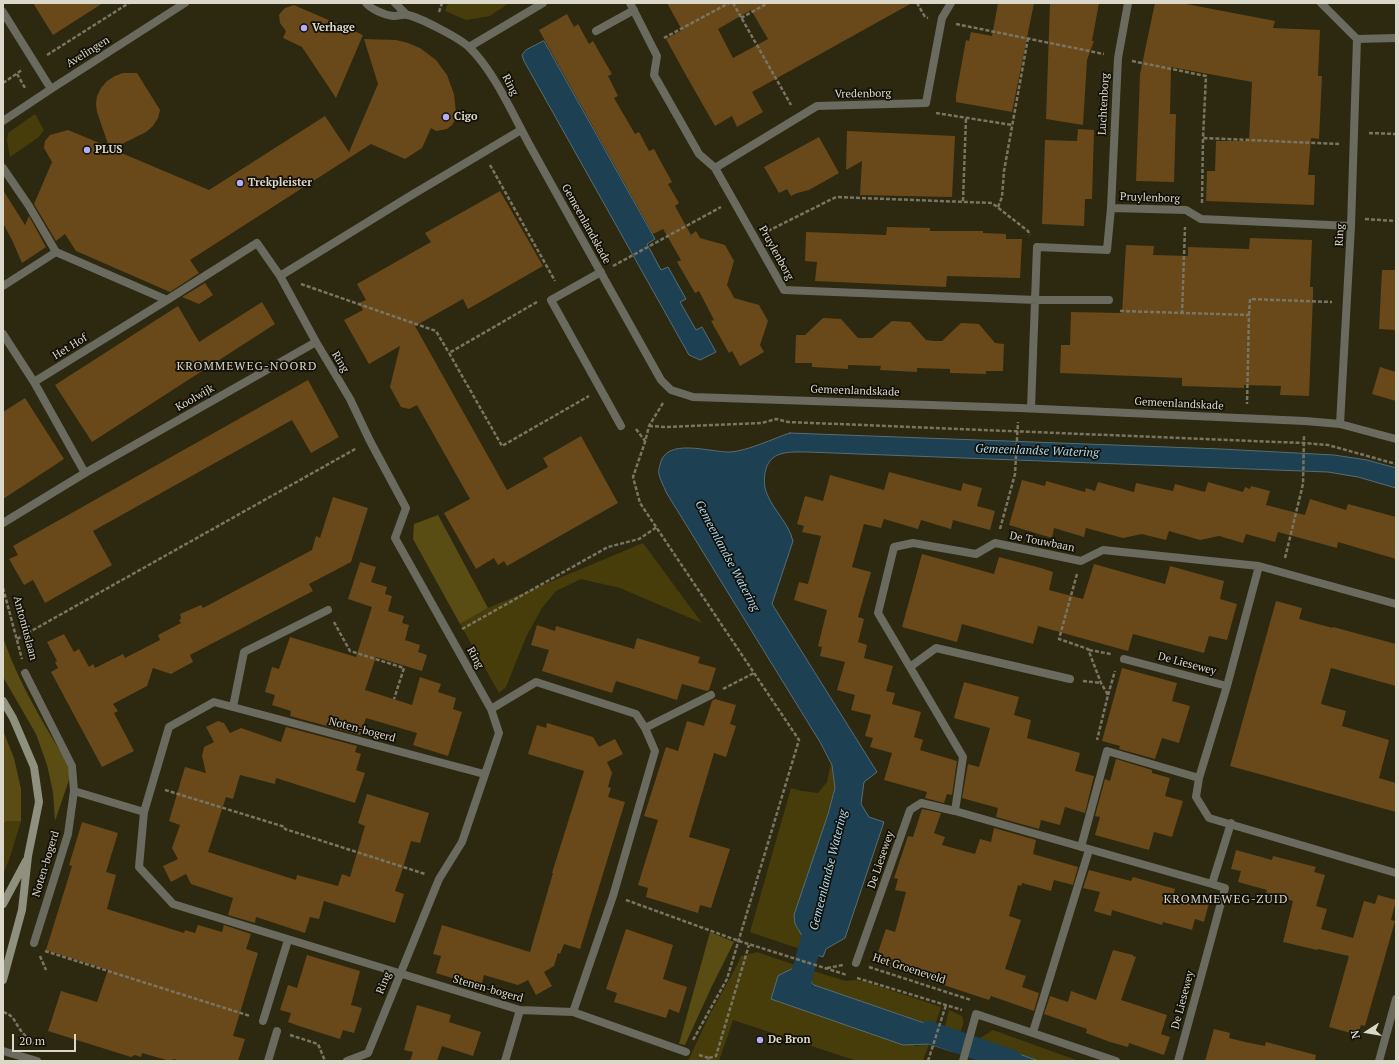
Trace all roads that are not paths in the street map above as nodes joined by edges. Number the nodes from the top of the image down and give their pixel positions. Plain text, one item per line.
1 (185, 3) edge
2 (366, 3) edge
3 (395, 3) edge
4 (543, 3) edge
5 (951, 3) edge
6 (1128, 3) edge
7 (1321, 3) edge
8 (632, 6) edge
9 (3, 12) edge
10 (407, 15) junction
11 (596, 31) dead end
12 (1396, 38) edge
13 (1357, 39) junction
14 (469, 47) junction
15 (51, 89) junction
16 (3, 121) edge
17 (521, 130) junction
18 (3, 168) edge
19 (715, 168) junction
20 (1111, 208) junction
21 (1352, 222) junction
22 (56, 252) junction
23 (601, 272) junction
24 (280, 276) junction
25 (3, 286) edge
26 (167, 300) junction
27 (1036, 300) junction
28 (1109, 300) road end
29 (3, 334) edge
30 (316, 342) junction
31 (34, 382) junction
32 (1031, 408) junction
33 (1340, 424) junction
34 (621, 426) dead end
35 (1396, 439) edge
36 (85, 473) junction
37 (3, 523) edge
38 (1259, 566) junction
39 (1396, 604) edge
40 (328, 610) road end
41 (1122, 657) road end
42 (910, 667) junction
43 (25, 673) road end
44 (1070, 679) dead end
45 (1227, 686) junction
46 (711, 695) road end
47 (3, 701) edge
48 (234, 707) junction
49 (491, 710) junction
50 (645, 728) junction
51 (484, 774) junction
52 (1199, 778) junction
53 (74, 791) junction
54 (955, 811) junction
55 (144, 812) junction
56 (1231, 823) junction
57 (1081, 848) junction
58 (1089, 850) junction
59 (28, 856) junction
60 (1396, 873) edge
61 (1212, 884) junction
62 (3, 904) edge
63 (288, 940) junction
64 (34, 943) dead end
65 (856, 963) road end
66 (400, 974) junction
67 (3, 980) edge
68 (1396, 999) edge
69 (520, 1010) junction
70 (573, 1012) junction
71 (263, 1021) road end
72 (277, 1031) road end
73 (1033, 1032) junction
74 (3, 1051) edge
75 (686, 1052) road end
76 (963, 1059) edge
77 (37, 1061) edge
78 (268, 1061) edge
79 (347, 1061) edge
80 (505, 1061) edge
81 (1116, 1061) edge
82 (1178, 1061) edge
83 (1379, 1061) edge

1 - 15 street, Avelingen
2 - 10 street
3 - 10 street
4 - 14 street
5 - 19 street, Vredenborg
6 - 20 street, Luchtenborg
7 - 13 street
8 - 11 street, Pruylenborg
8 - 19 street, Pruylenborg
9 - 15 street
10 - 14 street
12 - 13 street
13 - 21 street, Ring
14 - 17 street, Ring
15 - 16 street, Avelingen
17 - 23 street, Gemeenlandskade
17 - 24 street
18 - 22 street
19 - 27 street, Pruylenborg
20 - 21 street, Pruylenborg
20 - 27 street, Pruylenborg
21 - 33 street, Ring
22 - 25 street
22 - 26 street
23 - 32 street, Gemeenlandskade
23 - 34 street
24 - 26 street, Het Hof
24 - 30 street, Ring
26 - 31 street, Het Hof
27 - 28 street, Pruylenborg
27 - 32 street
29 - 31 street
30 - 36 street, Koolwijk
30 - 49 street, Ring
31 - 36 street
32 - 33 street, Gemeenlandskade
33 - 35 street
36 - 37 street, Koolwijk
38 - 39 street, De Touwbaan
38 - 42 street, De Touwbaan
38 - 45 street
40 - 48 street
41 - 45 street, De Liesewey
42 - 44 street
42 - 54 street
43 - 53 street, Noten-bogerd
45 - 52 street, De Liesewey
46 - 50 street
47 - 59 main road
48 - 51 street, Noten-bogerd
48 - 55 street, Noten-bogerd
49 - 50 street
49 - 51 street, Ring
50 - 70 street
51 - 66 street, Ring
52 - 56 street, De Liesewey
52 - 57 street
53 - 55 street
53 - 64 street, Noten-bogerd
54 - 57 street, De Liesewey
54 - 65 street, De Liesewey
55 - 63 street, Noten-bogerd
56 - 60 street, De Liesewey
56 - 61 street
57 - 58 street, De Liesewey
58 - 61 street, De Liesewey
58 - 73 street
59 - 62 main road
59 - 67 main road
61 - 82 street, De Liesewey
63 - 66 street, Noten-bogerd
63 - 71 street
66 - 69 street, Stenen-bogerd
66 - 79 street, Ring
68 - 83 street
69 - 70 street, Stenen-bogerd
69 - 80 street
70 - 75 street, Stenen-bogerd
72 - 78 street
73 - 76 street
73 - 81 street
74 - 77 street

